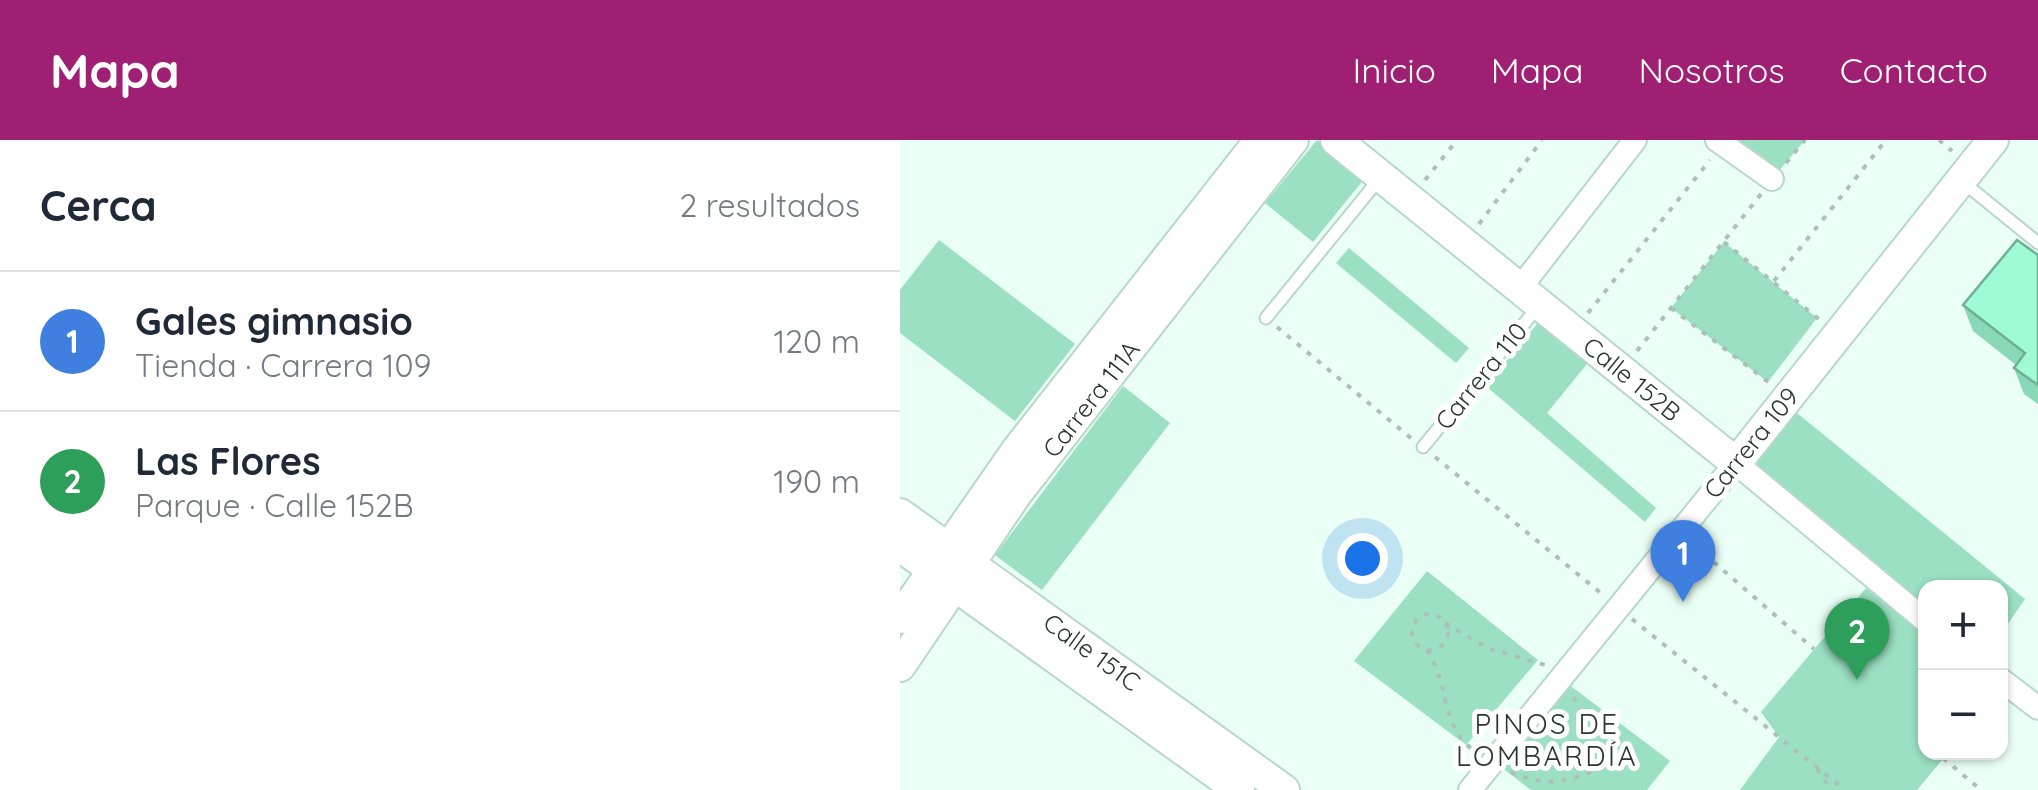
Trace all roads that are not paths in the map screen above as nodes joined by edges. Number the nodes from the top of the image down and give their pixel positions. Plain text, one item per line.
1 (1260, 140) edge
2 (1293, 140) edge
3 (1336, 140) edge
4 (1635, 140) edge
5 (1993, 140) edge
6 (1719, 142) edge
7 (1381, 176) junction
8 (1772, 180) road end
9 (1961, 180) junction
10 (2038, 243) edge
11 (1530, 296) junction
12 (1266, 318) road end
13 (1423, 447) road end
14 (1736, 463) junction
15 (900, 514) edge
16 (900, 546) edge
17 (951, 567) junction
18 (1918, 613) edge
19 (900, 618) edge
20 (900, 666) edge
21 (2008, 685) edge
22 (2038, 708) edge
23 (1239, 790) edge
24 (1284, 790) edge
25 (1470, 790) edge

1 - 17 street, Carrera 111A
2 - 17 street, Carrera 111A
3 - 7 street, Calle 152B
4 - 11 street, Carrera 110
5 - 9 street, Carrera 109
6 - 8 street
7 - 11 street, Calle 152B
7 - 12 lane
9 - 10 lane
9 - 14 street, Carrera 109
11 - 13 lane, Carrera 110
11 - 14 street, Calle 152B
14 - 18 street, Calle 152B
14 - 25 street, Carrera 109
15 - 17 street, Calle 151C
16 - 17 street, Calle 151C
17 - 19 street, Carrera 111A
17 - 20 street, Carrera 111A
17 - 23 street, Calle 151C
17 - 24 street, Calle 151C
21 - 22 street

